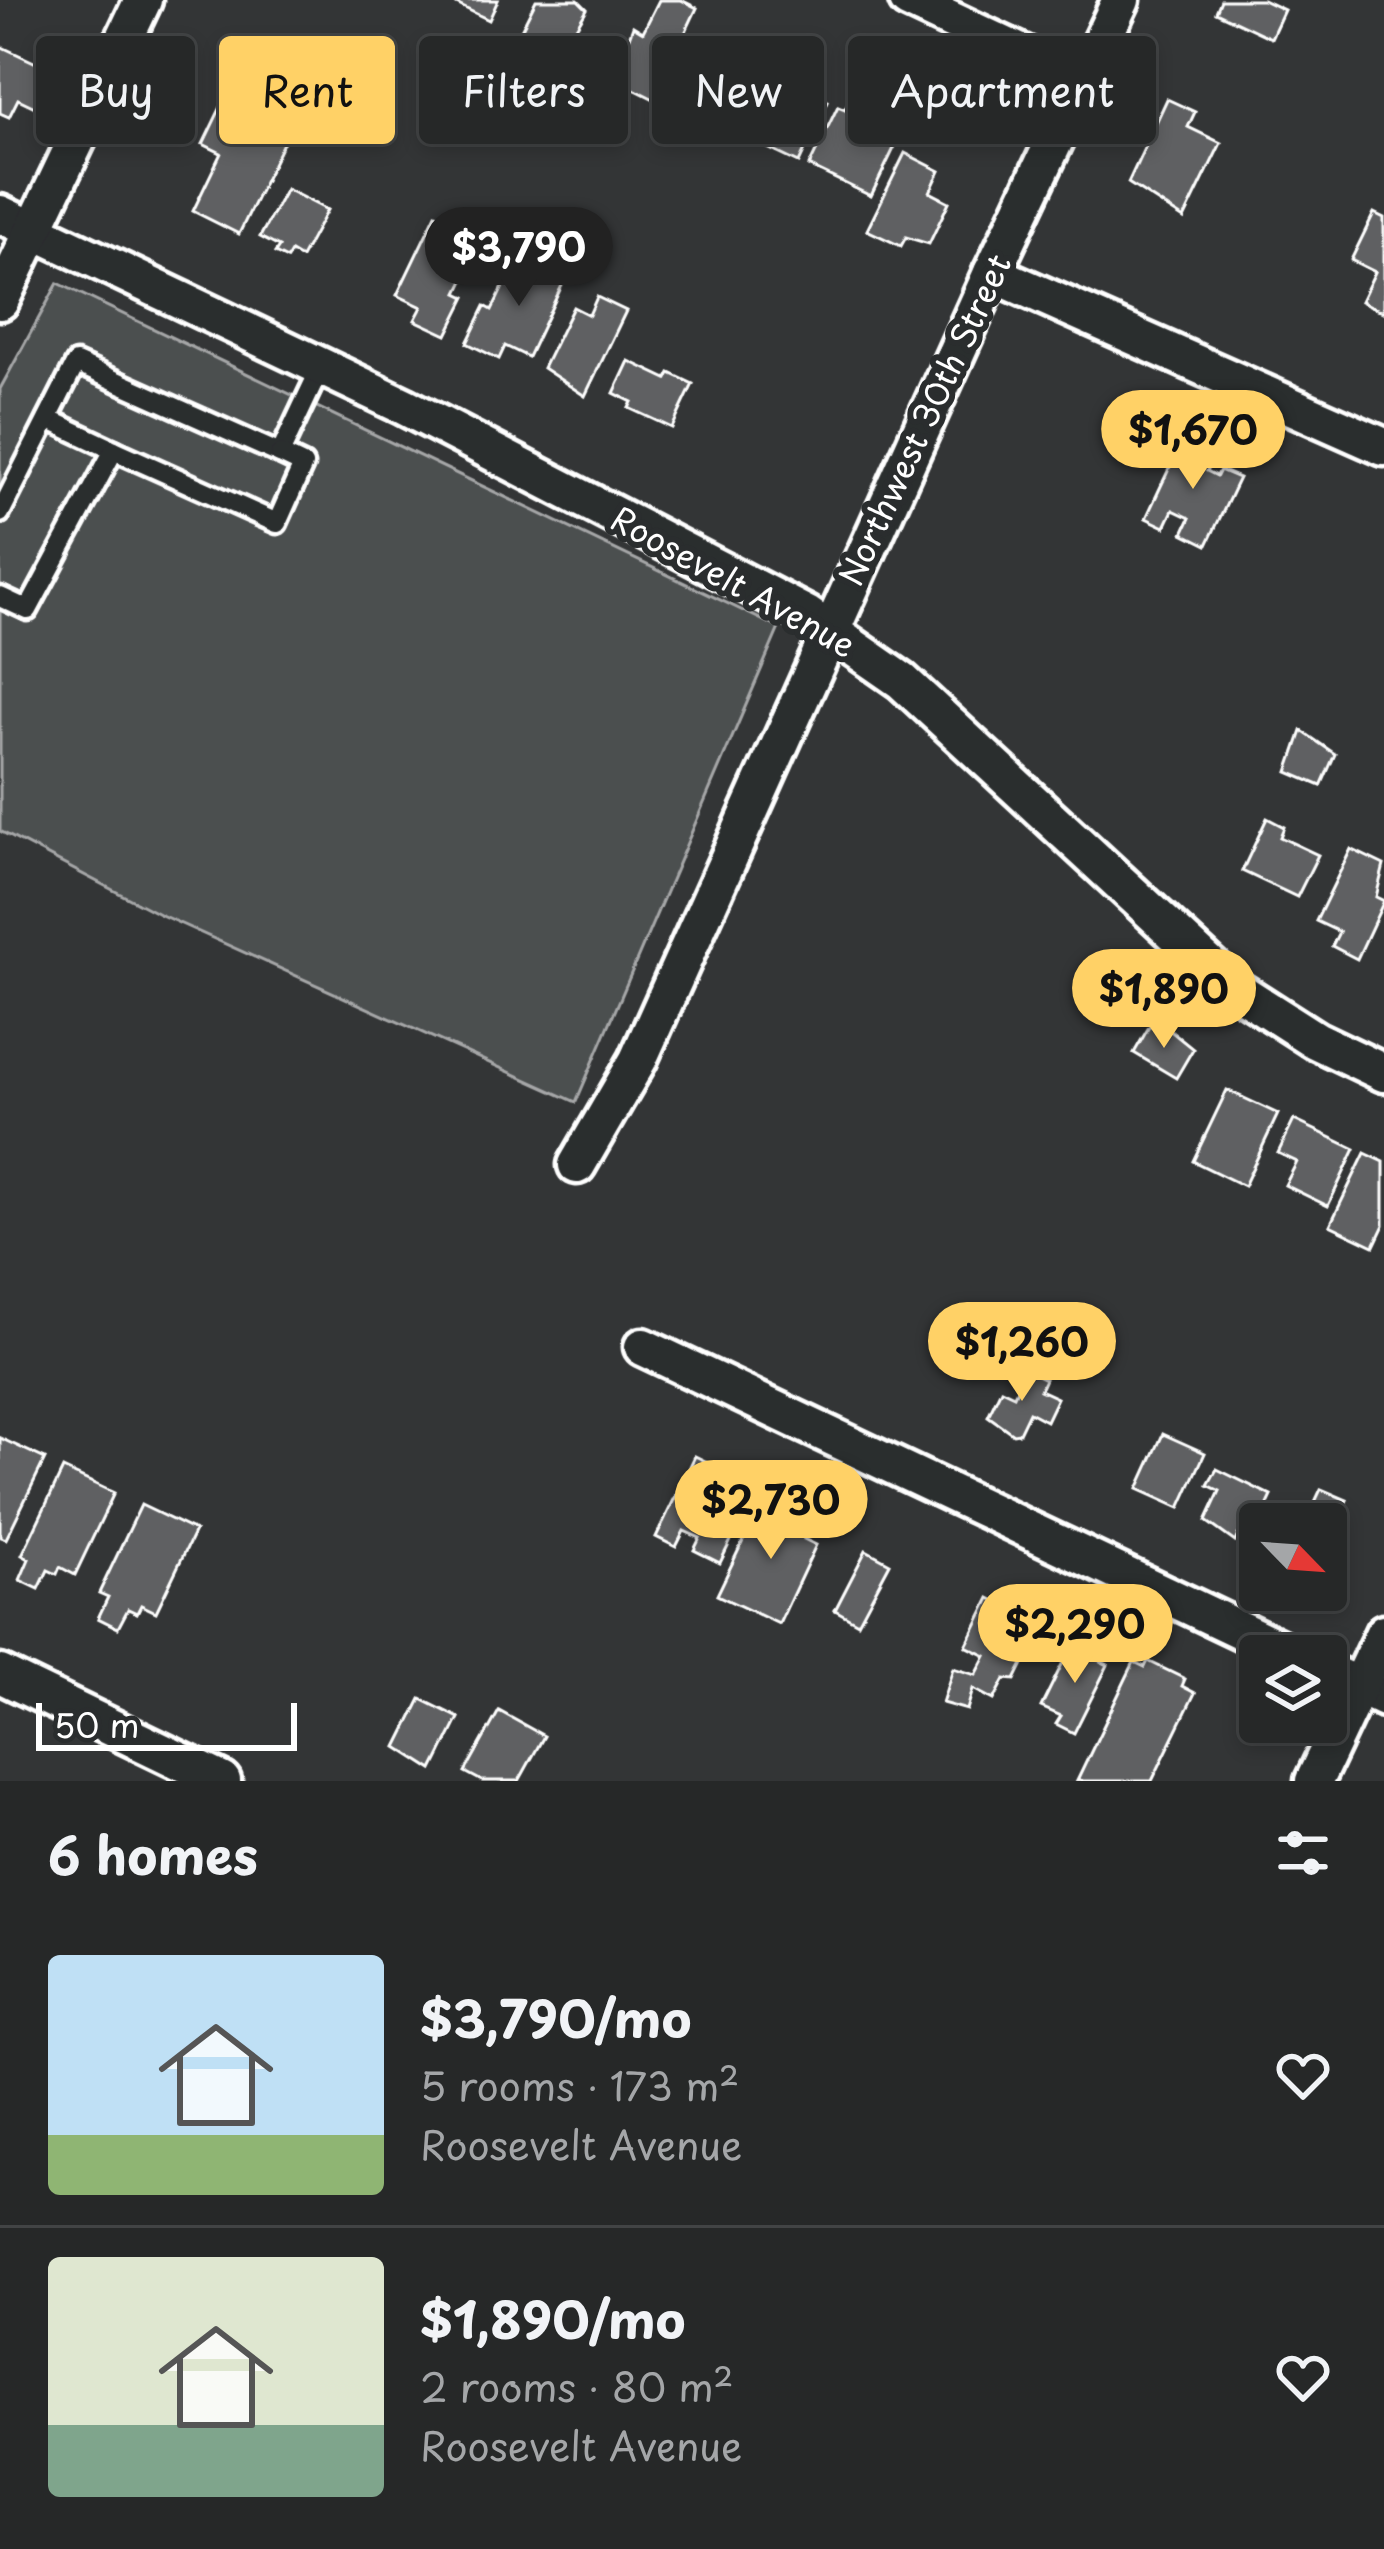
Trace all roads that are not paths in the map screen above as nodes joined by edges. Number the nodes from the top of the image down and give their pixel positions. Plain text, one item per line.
1 (143, 0) edge
2 (908, 0) edge
3 (1121, 0) edge
4 (984, 36) edge
5 (1104, 36) edge
6 (1053, 144) edge
7 (0, 214) edge
8 (33, 230) junction
9 (992, 273) junction
10 (0, 301) edge
11 (321, 367) junction
12 (48, 419) junction
13 (1384, 447) edge
14 (113, 450) junction
15 (280, 454) junction
16 (0, 513) edge
17 (0, 597) edge
18 (829, 631) junction
19 (1384, 1073) edge
20 (577, 1165) dead end
21 (644, 1347) dead end
22 (1384, 1633) edge
23 (1251, 1635) edge
24 (0, 1674) edge
25 (1372, 1692) edge
26 (222, 1781) edge
27 (1314, 1781) edge

1 - 8 street
2 - 4 street
3 - 5 street, Northwest 30th Street
6 - 9 street, Northwest 30th Street
7 - 8 street, Roosevelt Avenue
8 - 10 street
8 - 11 street, Roosevelt Avenue
9 - 13 street
9 - 18 street, Northwest 30th Street
11 - 15 lane
11 - 18 street, Roosevelt Avenue
12 - 14 lane
12 - 15 lane
12 - 16 lane
14 - 15 lane
14 - 17 lane
18 - 19 street, Roosevelt Avenue
18 - 20 street, Northwest 30th Street
21 - 23 street
22 - 25 street
24 - 26 street
25 - 27 street

